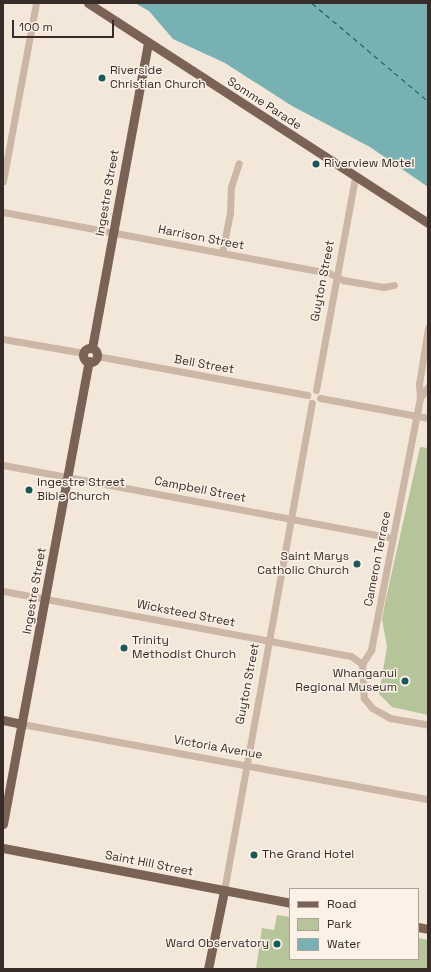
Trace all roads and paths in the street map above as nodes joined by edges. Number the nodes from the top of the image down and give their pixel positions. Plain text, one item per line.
1 (36, 3) edge
2 (88, 3) edge
3 (148, 43) junction
4 (239, 163) dead end
5 (355, 177) junction
6 (3, 181) edge
7 (3, 212) edge
8 (428, 223) edge
9 (113, 232) junction
10 (222, 253) junction
11 (336, 276) junction
12 (394, 285) dead end
13 (428, 328) edge
14 (3, 339) edge
15 (88, 354) junction
16 (97, 356) joint
17 (428, 387) edge
18 (316, 390) junction
19 (307, 395) junction
20 (320, 398) junction
21 (420, 398) junction
22 (312, 403) junction
23 (416, 416) junction
24 (428, 418) edge
25 (3, 465) edge
26 (68, 477) junction
27 (291, 519) junction
28 (392, 538) junction
29 (3, 591) edge
30 (46, 599) junction
31 (269, 641) junction
32 (362, 664) junction
33 (3, 720) edge
34 (22, 724) junction
35 (428, 725) edge
36 (246, 765) junction
37 (428, 799) edge
38 (3, 824) edge
39 (3, 848) edge
40 (224, 891) junction
41 (289, 903) edge
42 (208, 969) edge

1 - 6 street
2 - 3 main road, Somme Parade
3 - 5 main road, Somme Parade
3 - 9 main road, Ingestre Street
4 - 10 street
5 - 8 main road, Somme Parade
5 - 11 street, Guyton Street
7 - 9 street, Harrison Street
9 - 10 street, Harrison Street
9 - 15 main road, Ingestre Street
10 - 11 street, Harrison Street
11 - 12 street, Harrison Street
11 - 18 street, Guyton Street
13 - 21 street
14 - 15 street
15 - 16 main road
15 - 26 main road, Ingestre Street
16 - 19 street, Bell Street
17 - 21 street
18 - 19 street
18 - 20 street
19 - 22 street
20 - 22 street
20 - 23 street
21 - 23 street, Cameron Terrace
22 - 27 street, Guyton Street
23 - 24 street
23 - 28 street, Cameron Terrace
25 - 26 street, Campbell Street
26 - 27 street, Campbell Street
26 - 30 main road, Ingestre Street
27 - 28 street, Campbell Street
27 - 31 street, Guyton Street
28 - 32 street, Cameron Terrace
29 - 30 street, Wicksteed Street
30 - 31 street, Wicksteed Street
30 - 34 main road, Ingestre Street
31 - 32 street, Wicksteed Street
31 - 36 street, Guyton Street
32 - 35 street
33 - 34 main road, Victoria Avenue
34 - 36 street, Victoria Avenue
34 - 38 main road, Ingestre Street
36 - 37 street, Victoria Avenue
36 - 40 street, Guyton Street
39 - 40 main road, Saint Hill Street
40 - 41 main road, Saint Hill Street
40 - 42 main road, Guyton Street

